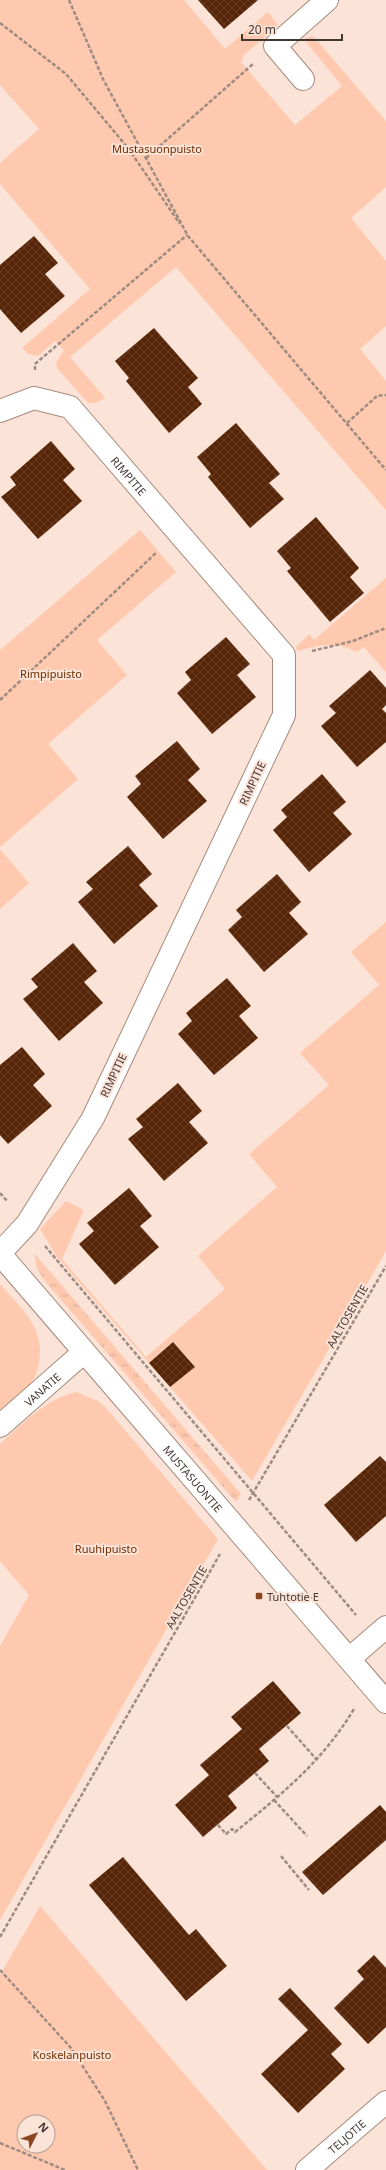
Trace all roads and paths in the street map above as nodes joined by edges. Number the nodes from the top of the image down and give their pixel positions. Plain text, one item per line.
1 (69, 0) edge
2 (327, 0) edge
3 (0, 23) edge
4 (275, 46) junction
5 (303, 79) dead end
6 (146, 158) junction
7 (188, 236) junction
8 (386, 395) edge
9 (34, 398) junction
10 (0, 411) edge
11 (347, 423) junction
12 (386, 470) edge
13 (178, 532) junction
14 (386, 628) edge
15 (307, 652) dead end
16 (0, 700) edge
17 (0, 1193) edge
18 (27, 1224) junction
19 (0, 1253) edge
20 (386, 1266) edge
21 (84, 1352) junction
22 (0, 1426) edge
23 (253, 1492) junction
24 (233, 1527) junction
25 (380, 1632) edge
26 (349, 1659) junction
27 (369, 1683) junction
28 (386, 1702) edge
29 (287, 1726) dead end
30 (316, 1760) junction
31 (255, 1773) dead end
32 (277, 1797) junction
33 (274, 1800) junction
34 (218, 1825) dead end
35 (307, 1836) dead end
36 (281, 1856) dead end
37 (310, 1890) dead end
38 (0, 1937) edge
39 (0, 1970) edge
40 (386, 2102) edge
41 (0, 2143) edge
42 (65, 2170) edge
43 (138, 2170) edge
44 (307, 2170) edge

1 - 6 path
2 - 4 street
3 - 7 path
4 - 5 street
4 - 6 path
6 - 7 path
7 - 9 path
7 - 11 path
8 - 11 path
9 - 10 street
9 - 13 street, RIMPITIE
11 - 12 path
13 - 16 path
13 - 18 street, RIMPITIE
14 - 15 path
17 - 18 path
18 - 19 street, RIMPITIE
18 - 23 path
19 - 21 street, MUSTASUONTIE
20 - 23 path, AALTOSENTIE
21 - 22 street, VANATIE
21 - 24 street, MUSTASUONTIE
23 - 24 path, AALTOSENTIE
23 - 25 path
24 - 26 street, MUSTASUONTIE
24 - 38 path, AALTOSENTIE
25 - 26 street
26 - 27 street, MUSTASUONTIE
27 - 28 street, MUSTASUONTIE
27 - 30 path
29 - 30 path
30 - 32 path
31 - 32 path
32 - 33 path
33 - 34 path
33 - 35 path
36 - 37 path
39 - 43 path
40 - 44 street, TELJOTIE
41 - 42 path

